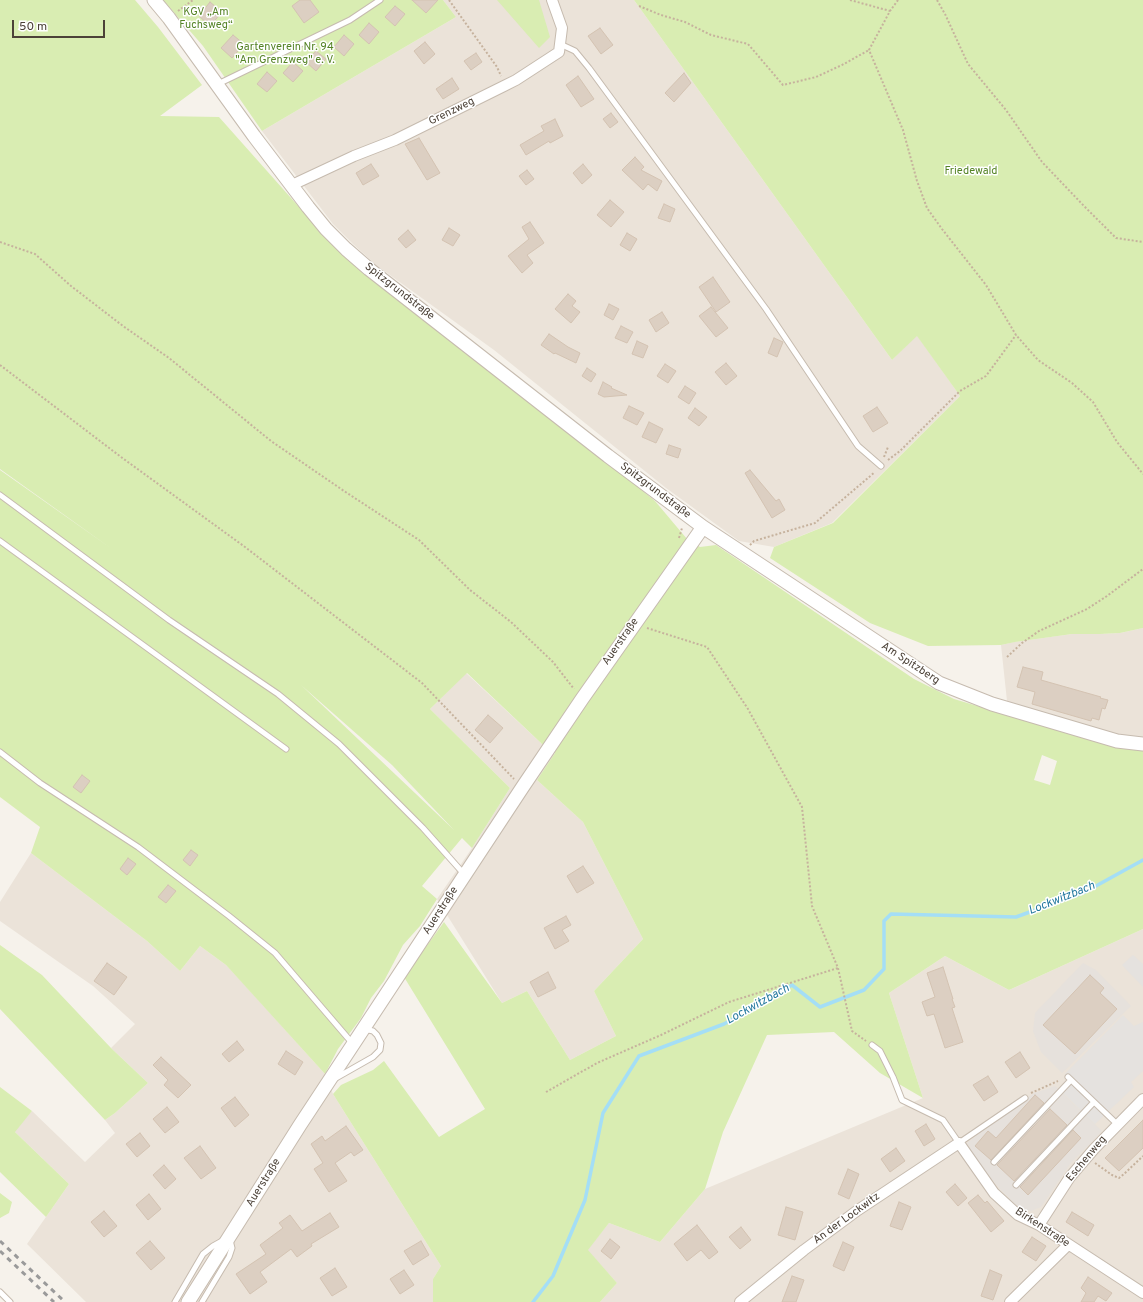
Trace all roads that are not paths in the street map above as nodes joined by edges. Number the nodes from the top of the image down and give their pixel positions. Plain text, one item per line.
1 (154, 0) edge
2 (380, 0) edge
3 (552, 0) edge
4 (560, 44) junction
5 (217, 85) junction
6 (292, 185) junction
7 (881, 466) road end
8 (0, 494) edge
9 (703, 527) junction
10 (0, 541) edge
11 (1143, 744) edge
12 (286, 749) dead end
13 (0, 752) edge
14 (464, 875) junction
15 (364, 1028) junction
16 (354, 1044) junction
17 (872, 1045) road end
18 (329, 1082) junction
19 (1025, 1098) road end
20 (1143, 1099) edge
21 (1094, 1102) junction
22 (1117, 1124) junction
23 (959, 1143) junction
24 (994, 1162) dead end
25 (1016, 1185) dead end
26 (1039, 1225) junction
27 (229, 1238) junction
28 (1068, 1245) junction
29 (0, 1292) edge
30 (1143, 1293) edge
31 (10, 1302) edge
32 (175, 1302) edge
33 (188, 1302) edge
34 (202, 1302) edge
35 (740, 1302) edge
36 (1010, 1302) edge

1 - 5 street, Spitzgrundstraße
2 - 5 lane
3 - 4 street
4 - 6 street, Grenzweg
4 - 7 lane
5 - 6 street, Spitzgrundstraße
6 - 9 street, Spitzgrundstraße
8 - 14 lane
9 - 11 street, Am Spitzberg
9 - 14 street, Auerstraße
10 - 12 lane
13 - 16 lane
14 - 15 street, Auerstraße
15 - 16 street, Auerstraße
15 - 18 lane
16 - 18 street, Auerstraße
17 - 23 lane
18 - 27 street, Auerstraße
19 - 23 lane
20 - 22 street, Eschenweg
21 - 22 lane
21 - 24 lane
21 - 25 lane
22 - 26 street, Eschenweg
23 - 26 street, Birkenstraße
23 - 35 street, An der Lockwitz
26 - 28 street, Birkenstraße
27 - 32 lane
27 - 33 street, Auerstraße
27 - 34 lane
28 - 30 street, Birkenstraße
28 - 36 street
29 - 31 lane

